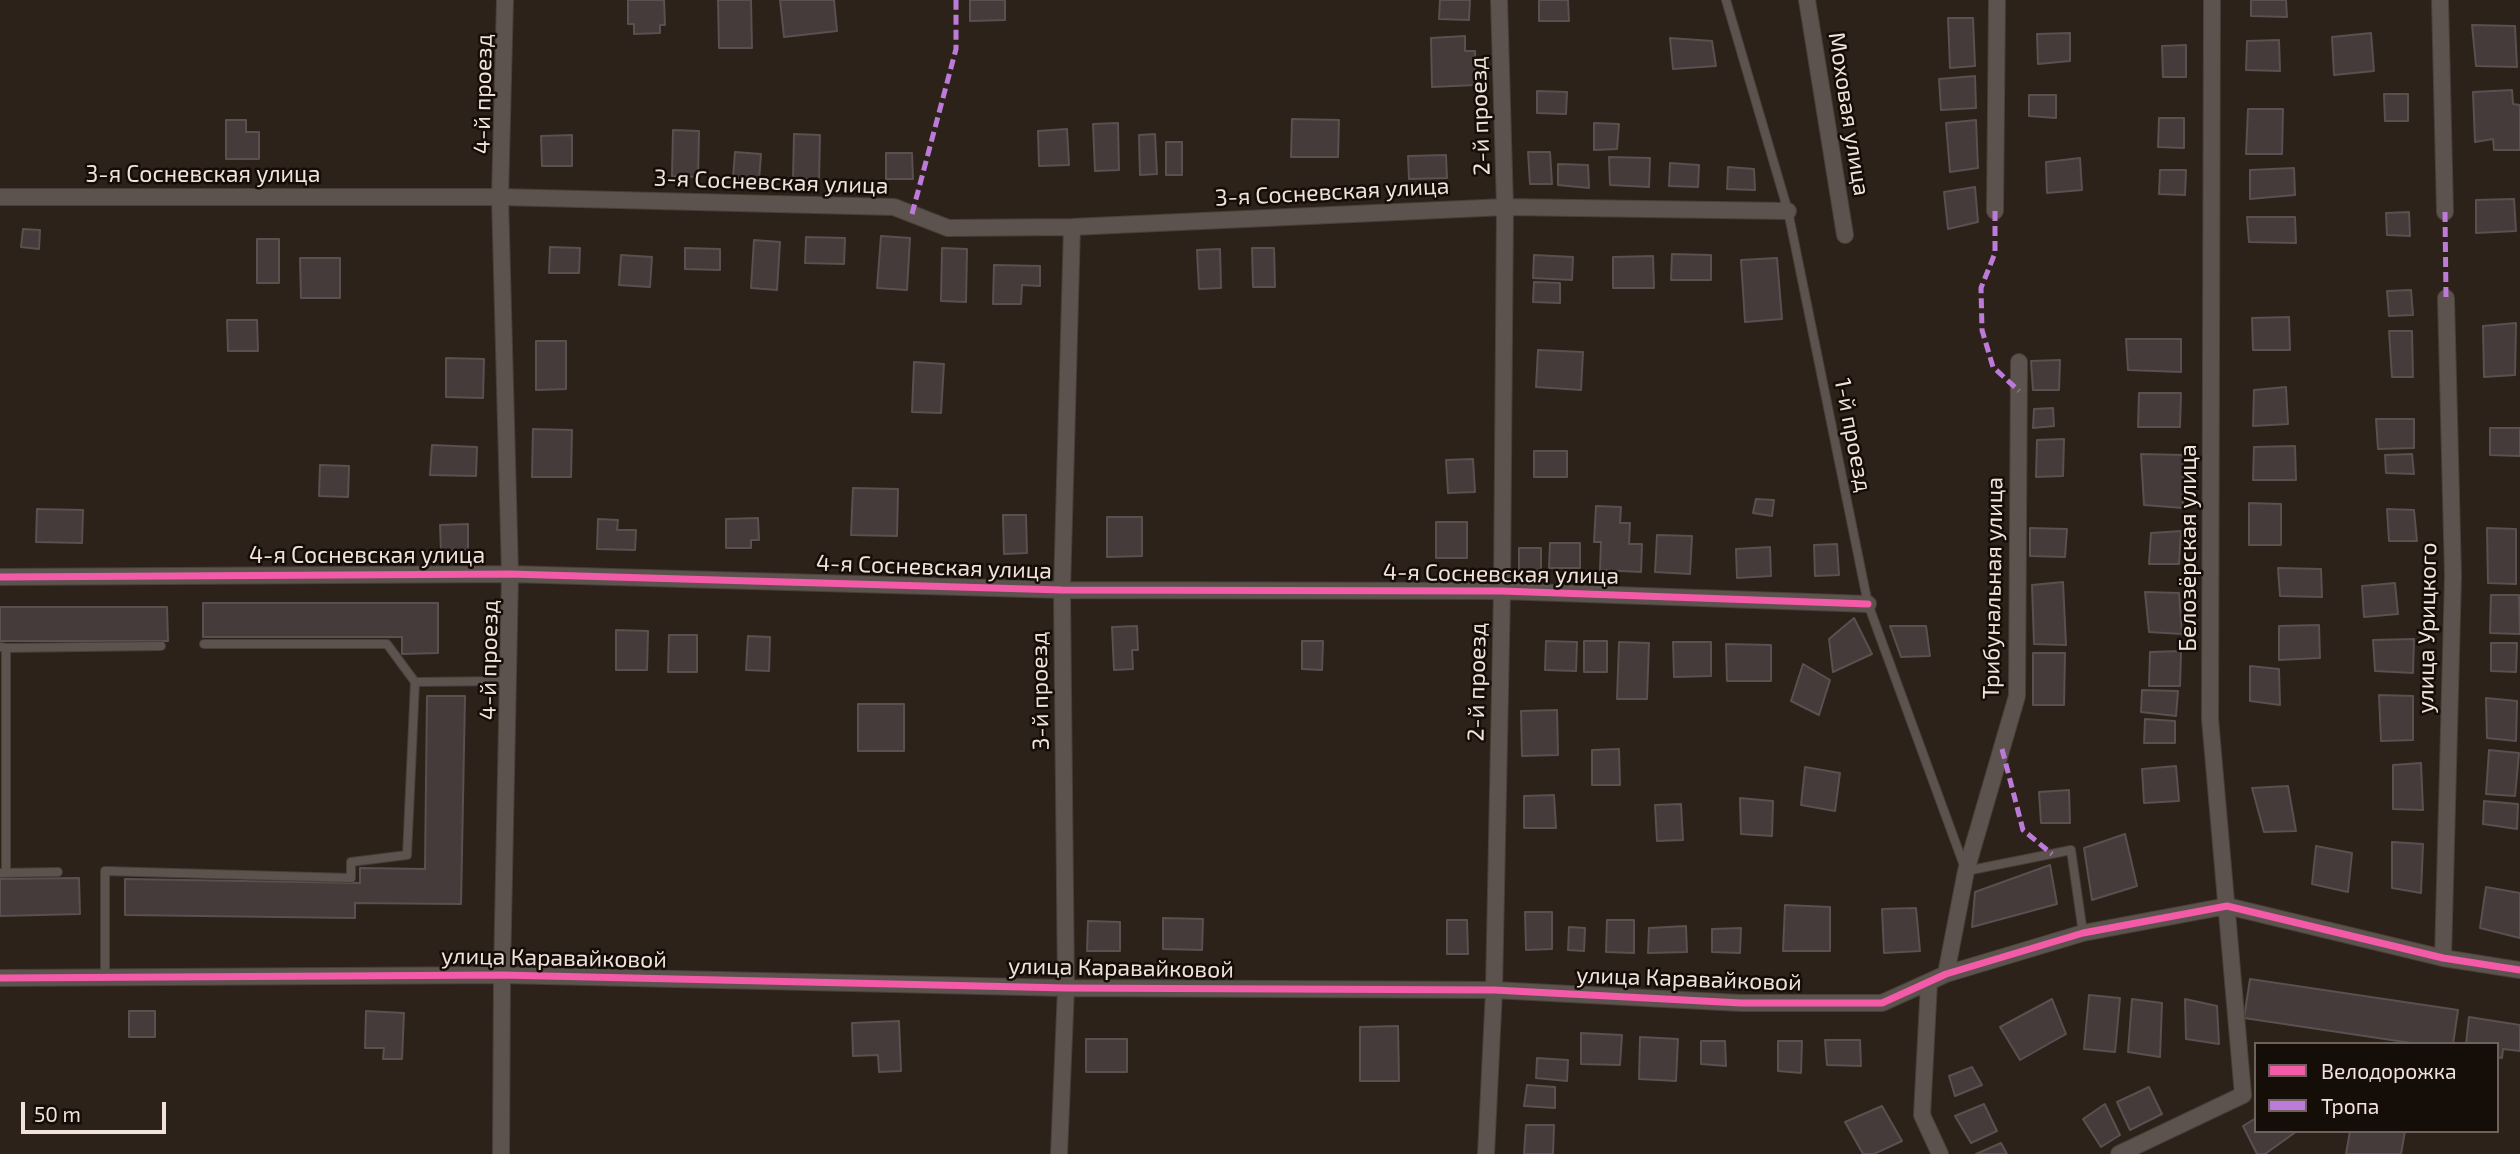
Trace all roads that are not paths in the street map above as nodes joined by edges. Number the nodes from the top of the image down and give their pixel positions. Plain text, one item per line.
1 (505, 0) edge
2 (1499, 0) edge
3 (1726, 0) edge
4 (1807, 0) edge
5 (1997, 0) edge
6 (2212, 0) edge
7 (2440, 0) edge
8 (0, 197) edge
9 (500, 197) junction
10 (1505, 207) junction
11 (1788, 211) junction
12 (1995, 211) dead end
13 (2445, 212) dead end
14 (1072, 227) junction
15 (1845, 235) dead end
16 (2446, 298) dead end
17 (2019, 362) dead end
18 (510, 574) junction
19 (0, 576) edge
20 (1062, 590) junction
21 (1502, 591) junction
22 (1868, 604) junction
23 (204, 644) dead end
24 (161, 646) dead end
25 (3, 648) edge
26 (508, 681) junction
27 (415, 682) junction
28 (1966, 871) junction
29 (58, 872) dead end
30 (3, 873) edge
31 (2227, 906) junction
32 (2084, 933) junction
33 (2442, 958) junction
34 (2520, 970) edge
35 (1946, 974) junction
36 (502, 975) junction
37 (105, 977) junction
38 (0, 978) edge
39 (1929, 982) junction
40 (1066, 988) junction
41 (1494, 990) junction
42 (501, 1154) edge
43 (1059, 1154) edge
44 (1486, 1154) edge
45 (1940, 1154) edge
46 (2119, 1154) edge

1 - 9 street, 4-й проезд
2 - 10 street, 2-й проезд
3 - 11 lane, 1-й проезд
4 - 15 street, Моховая улица
5 - 12 street
6 - 31 street, Белозёрская улица
7 - 13 street
8 - 9 street, 3-я Сосневская улица
9 - 14 street, 3-я Сосневская улица
9 - 18 street, 4-й проезд
10 - 11 street, 3-я Сосневская улица
10 - 14 street, 3-я Сосневская улица
10 - 21 street, 2-й проезд
11 - 22 lane, 1-й проезд
14 - 20 street, 3-й проезд
16 - 33 street, улица Урицкого
17 - 28 street, Трибунальная улица
18 - 19 street, 4-я Сосневская улица
18 - 20 street, 4-я Сосневская улица
18 - 26 street, 4-й проезд
20 - 21 street, 4-я Сосневская улица
20 - 40 street, 3-й проезд
21 - 22 street, 4-я Сосневская улица
21 - 41 street, 2-й проезд
22 - 28 lane, 1-й проезд
23 - 27 lane
24 - 25 lane
25 - 30 lane
26 - 27 lane
26 - 36 street, 4-й проезд
27 - 37 lane
28 - 32 lane
28 - 35 street, Трибунальная улица
29 - 30 lane
31 - 32 street, улица Каравайковой
31 - 33 street
31 - 46 street, Белозёрская улица
32 - 35 street, улица Каравайковой
33 - 34 street
35 - 39 street, улица Каравайковой
36 - 37 street, улица Каравайковой
36 - 40 street, улица Каравайковой
36 - 42 street, 4-й проезд
37 - 38 street, улица Каравайковой
39 - 41 street, улица Каравайковой
39 - 45 street
40 - 41 street, улица Каравайковой
40 - 43 street, 3-й проезд
41 - 44 street, 2-й проезд

